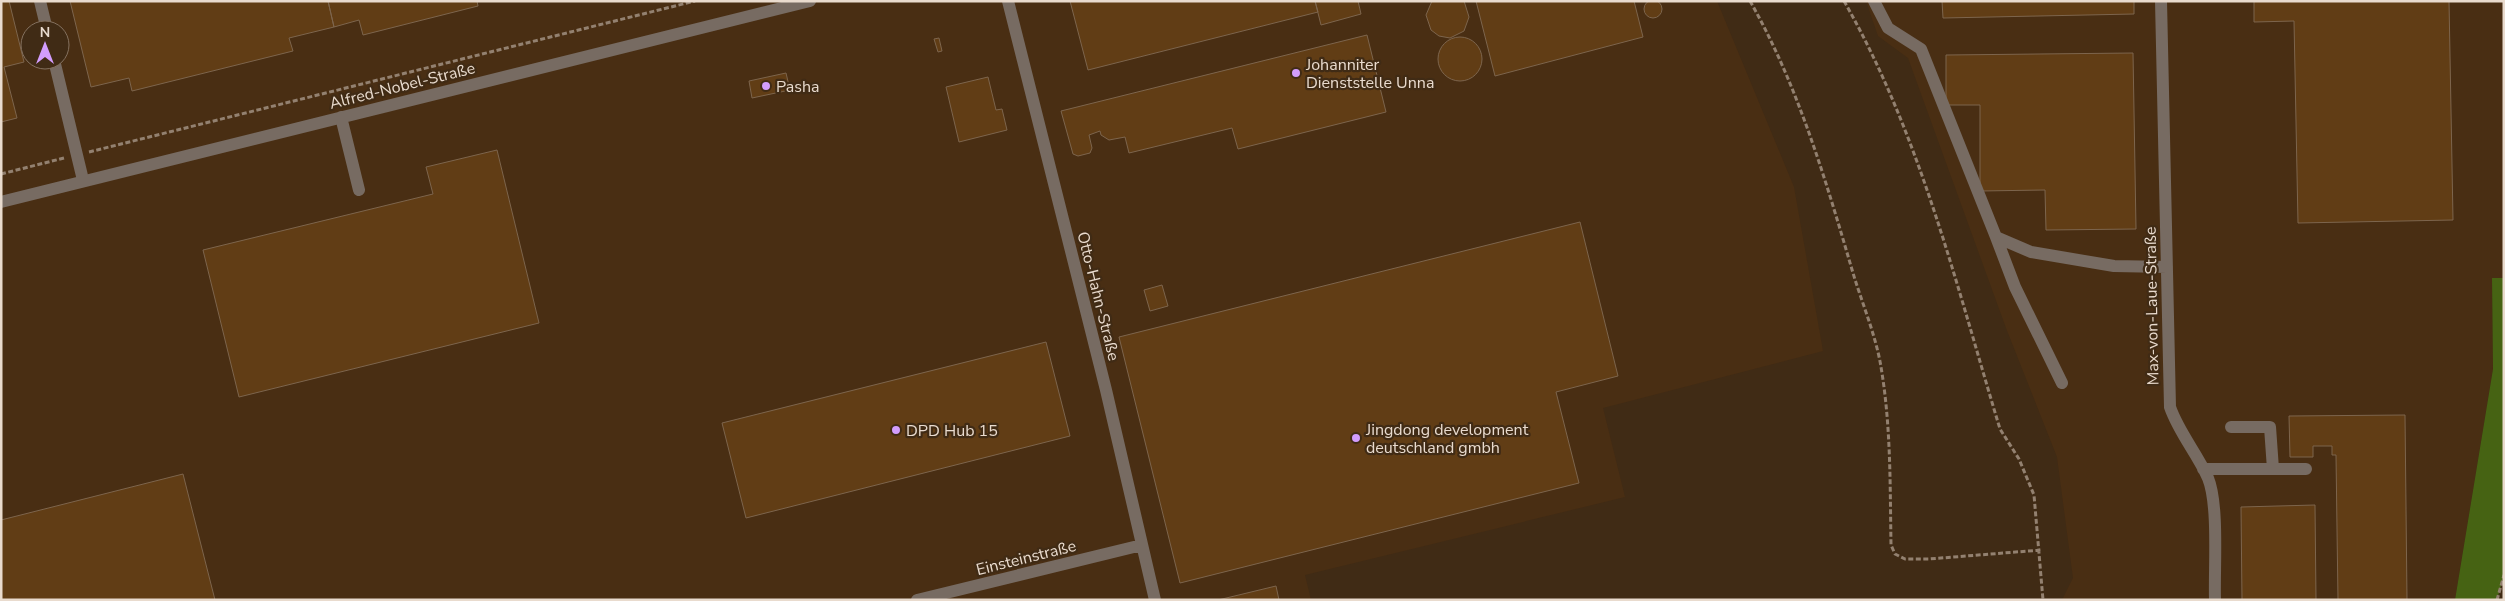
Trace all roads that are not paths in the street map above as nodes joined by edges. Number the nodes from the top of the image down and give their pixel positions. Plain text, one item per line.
1 (40, 1) edge
2 (810, 1) edge
3 (1008, 1) edge
4 (1874, 1) edge
5 (2161, 1) edge
6 (45, 20) edge
7 (56, 70) edge
8 (341, 117) junction
9 (83, 180) junction
10 (359, 190) dead end
11 (1, 202) edge
12 (1996, 237) junction
13 (2167, 267) junction
14 (2062, 382) dead end
15 (2231, 427) dead end
16 (2203, 469) junction
17 (2273, 469) junction
18 (2306, 469) dead end
19 (1142, 546) junction
20 (917, 600) edge
21 (1155, 600) edge
22 (2215, 600) edge

1 - 6 street
2 - 8 street, Alfred-Nobel-Straße
3 - 19 street, Otto-Hahn-Straße
4 - 12 street
5 - 13 street, Max-von-Laue-Straße
7 - 9 street
8 - 9 street, Alfred-Nobel-Straße
8 - 10 street
9 - 11 street, Alfred-Nobel-Straße
12 - 13 street
12 - 14 street
13 - 16 street, Max-von-Laue-Straße
15 - 17 street
16 - 17 street
16 - 22 street, Max-von-Laue-Straße
17 - 18 street
19 - 20 street, Einsteinstraße
19 - 21 street, Otto-Hahn-Straße

